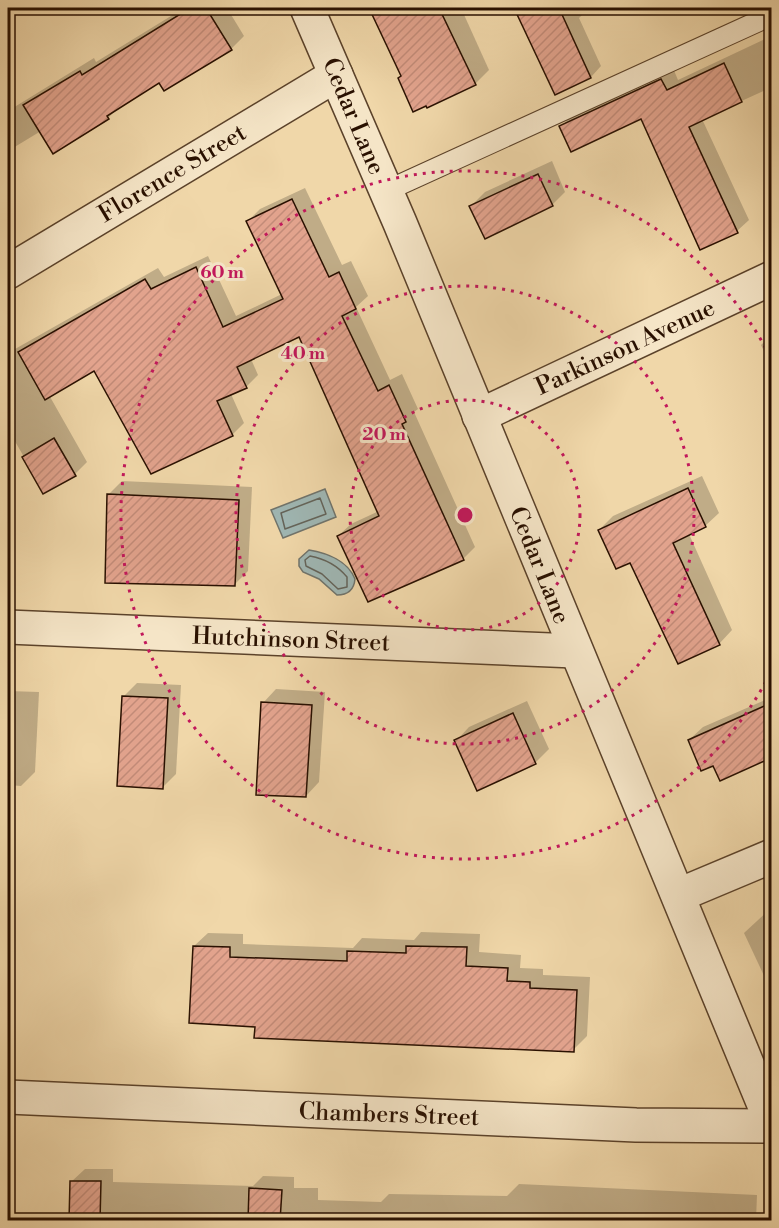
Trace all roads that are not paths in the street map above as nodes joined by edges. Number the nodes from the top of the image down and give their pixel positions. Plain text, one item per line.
1 (307, 8) edge
2 (771, 15) edge
3 (336, 75) junction
4 (386, 191) junction
5 (8, 272) edge
6 (771, 278) edge
7 (479, 416) junction
8 (8, 627) edge
9 (575, 651) junction
10 (771, 856) edge
11 (679, 895) junction
12 (8, 1097) edge
13 (771, 1125) edge

1 - 3 street, Cedar Lane
2 - 4 lane
3 - 4 street, Cedar Lane
3 - 5 street, Florence Street
4 - 7 street, Cedar Lane
6 - 7 street, Parkinson Avenue
7 - 9 street, Cedar Lane
8 - 9 street, Hutchinson Street
9 - 11 street, Cedar Lane
10 - 11 street
11 - 13 street, Cedar Lane
12 - 13 street, Chambers Street

